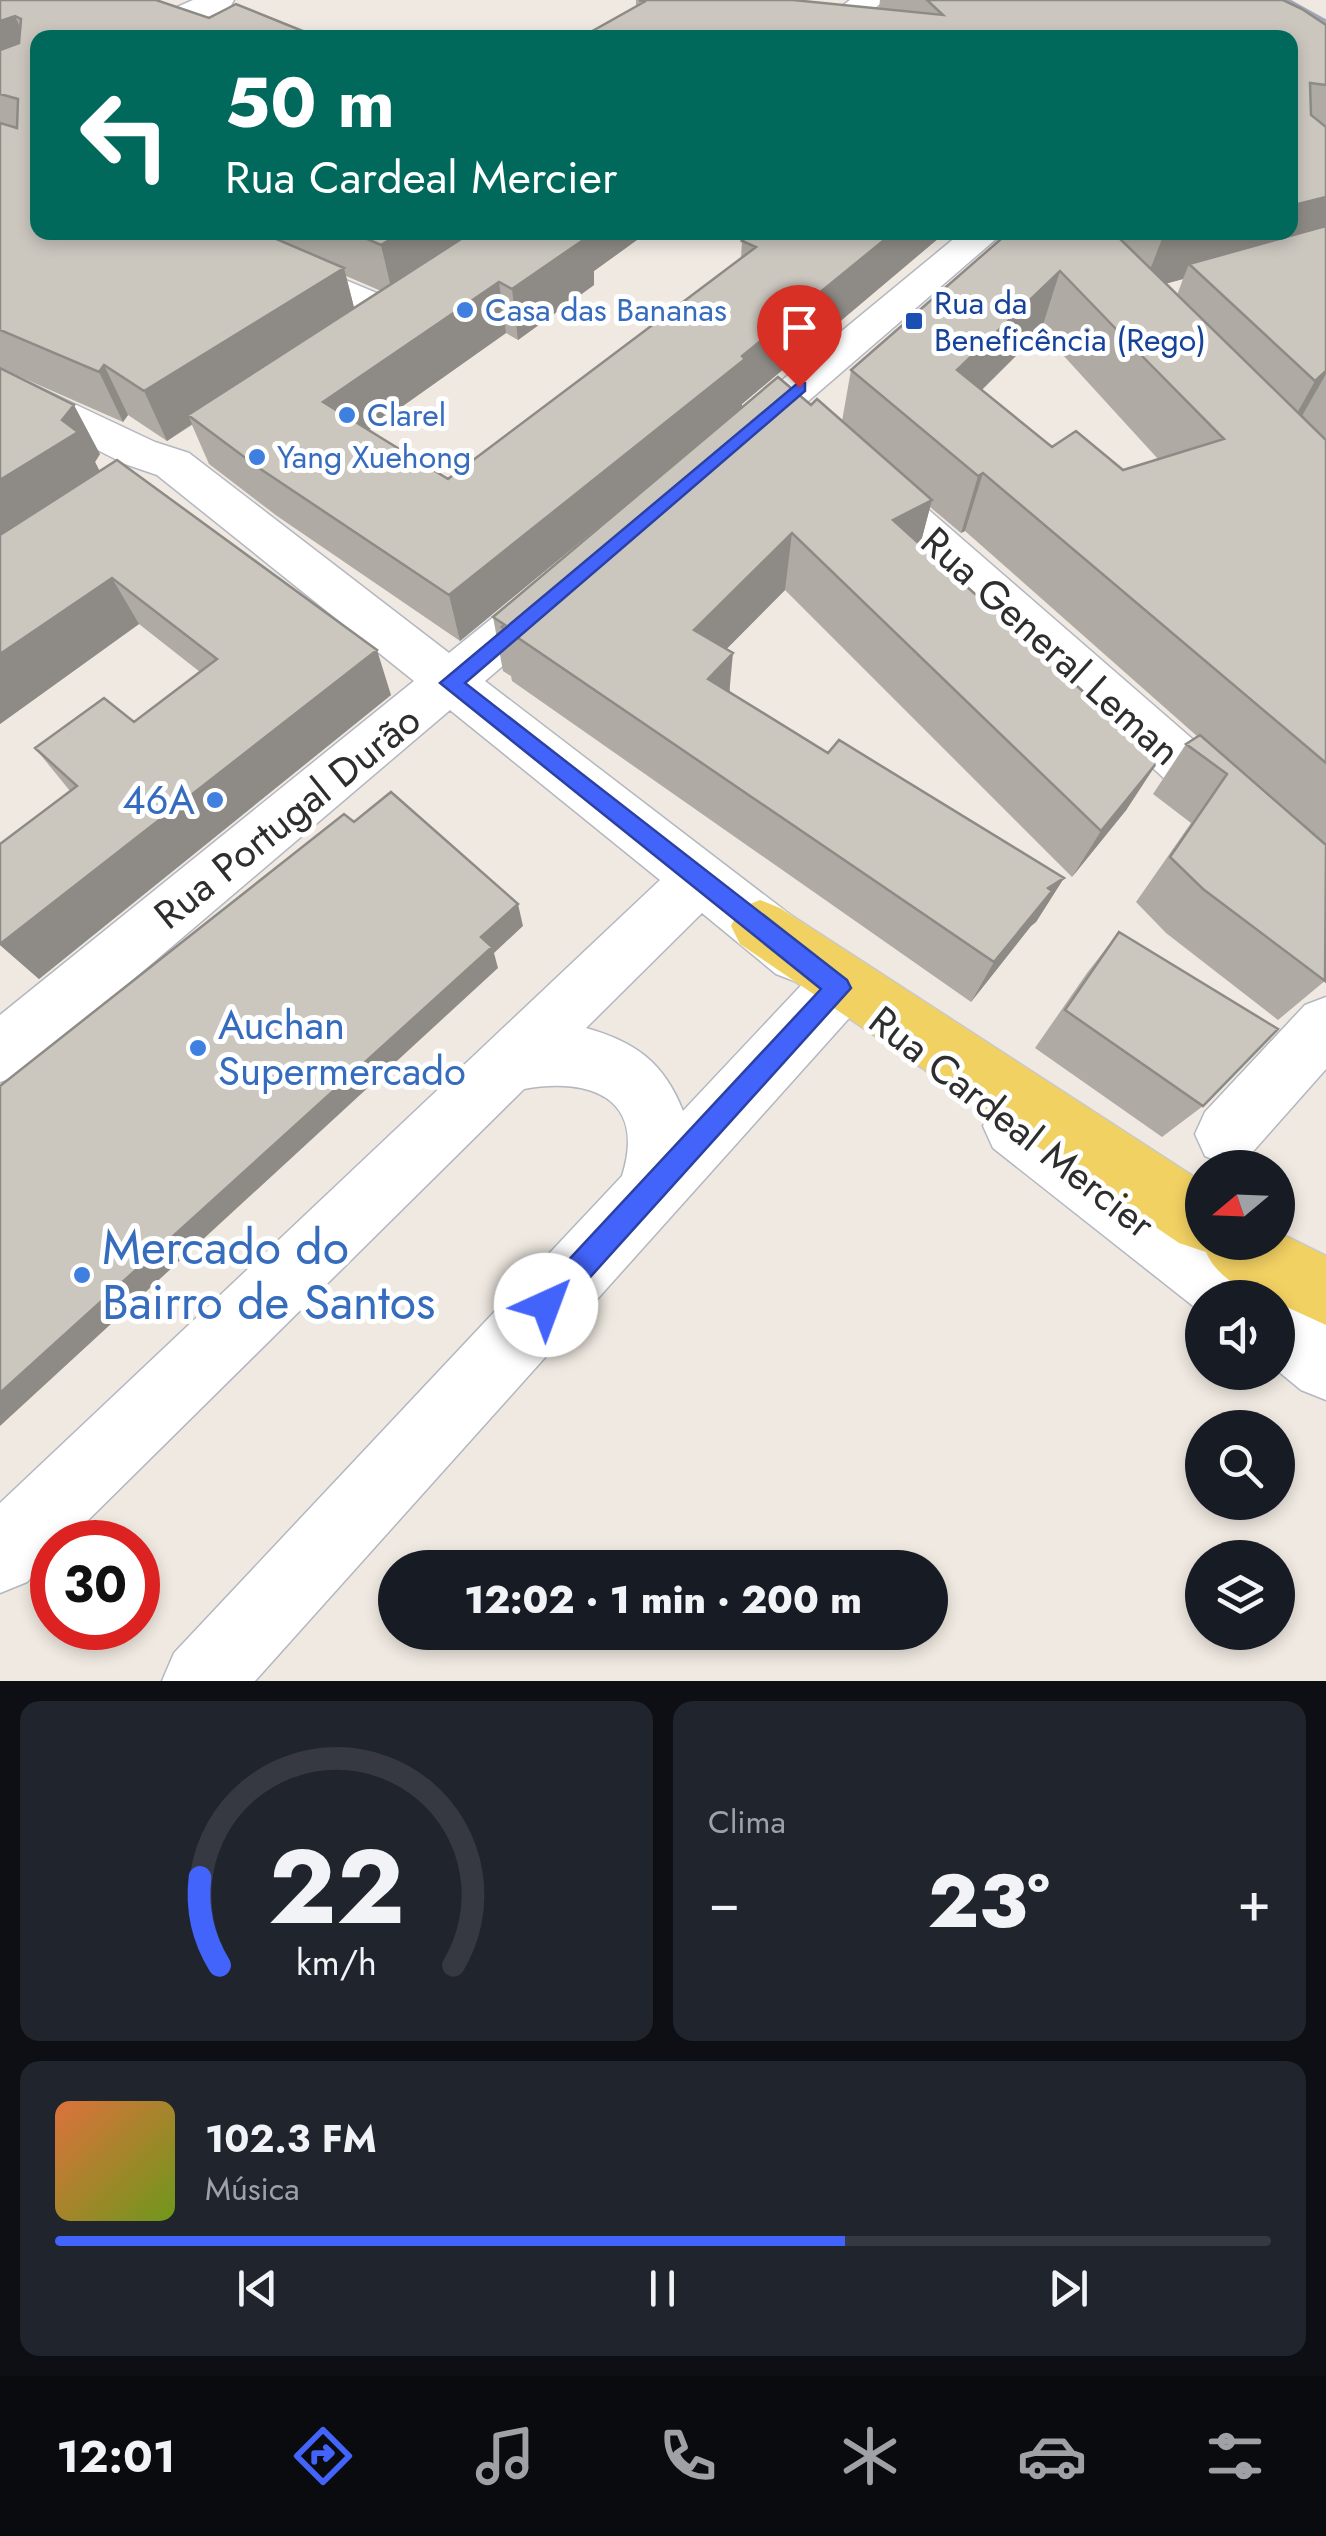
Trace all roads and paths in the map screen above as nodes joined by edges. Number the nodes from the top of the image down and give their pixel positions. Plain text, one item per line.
1 (219, 0) edge
2 (870, 0) edge
3 (131, 28) edge
4 (839, 30) edge
5 (217, 240) edge
6 (976, 240) edge
7 (396, 316) edge
8 (0, 383) edge
9 (769, 413) junction
10 (190, 452) junction
11 (710, 463) edge
12 (120, 496) edge
13 (592, 563) edge
14 (450, 683) junction
15 (700, 878) junction
16 (1326, 890) edge
17 (760, 926) junction
18 (838, 988) junction
19 (1326, 1025) edge
20 (0, 1053) edge
21 (508, 1063) junction
22 (1227, 1134) edge
23 (649, 1194) junction
24 (1185, 1209) edge
25 (1244, 1266) edge
26 (1326, 1292) edge
27 (1295, 1341) edge
28 (1326, 1365) edge
29 (0, 1555) edge
30 (229, 1668) edge

1 - 3 street
2 - 4 street
5 - 7 street
6 - 9 street
8 - 10 street, Rua Cardeal Mercier
9 - 11 street
9 - 16 street, Rua General Leman
10 - 12 street
10 - 14 street, Rua Cardeal Mercier
13 - 14 street, Rua Portugal Durão
14 - 15 street, Rua Cardeal Mercier
14 - 20 street, Rua Portugal Durão
15 - 17 street, Rua Cardeal Mercier
15 - 21 street
17 - 18 street, Rua Cardeal Mercier
17 - 24 main road
18 - 23 street
18 - 25 street, Rua Cardeal Mercier
19 - 22 street
21 - 23 street
21 - 29 street
23 - 30 street
25 - 26 main road
27 - 28 street

